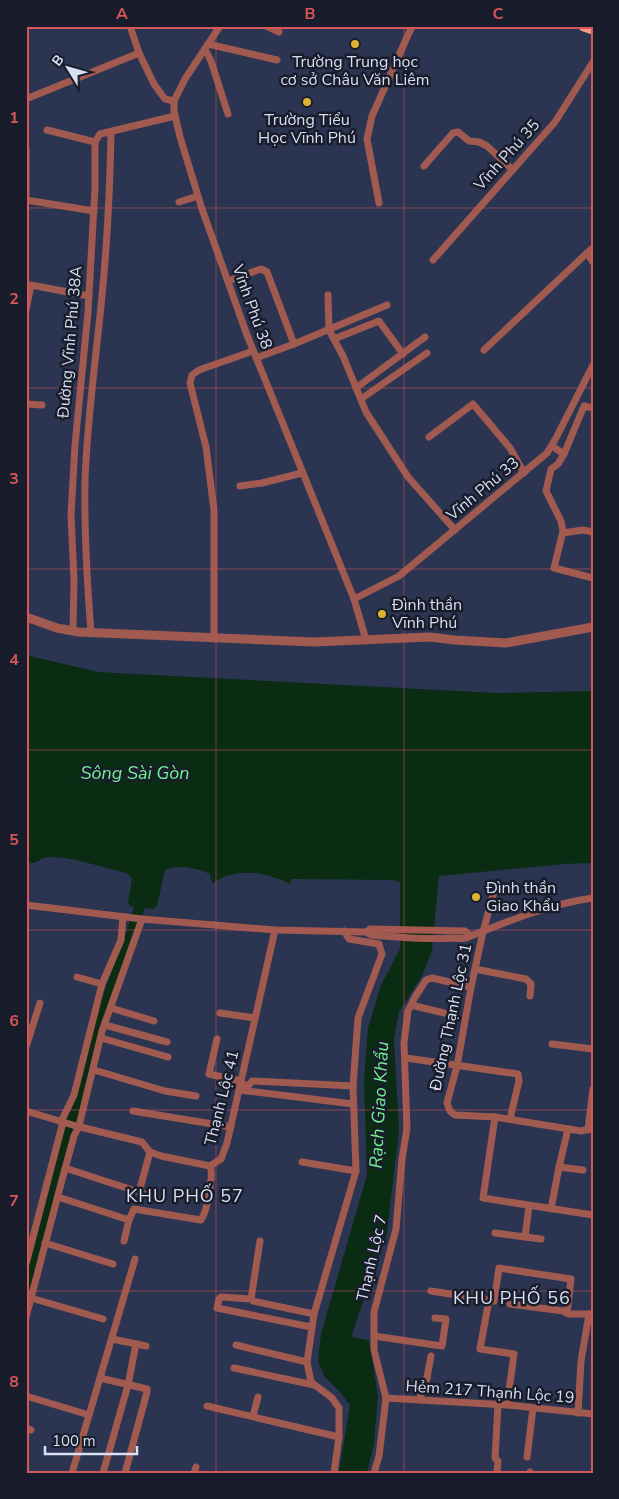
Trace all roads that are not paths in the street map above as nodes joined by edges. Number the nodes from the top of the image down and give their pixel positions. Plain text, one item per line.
1 (130, 26) edge
2 (220, 26) edge
3 (266, 26) edge
4 (412, 26) edge
5 (584, 26) edge
6 (593, 29) edge
7 (279, 32) dead end
8 (207, 46) junction
9 (139, 54) junction
10 (277, 60) dead end
11 (593, 62) edge
12 (26, 99) edge
13 (174, 101) junction
14 (228, 114) dead end
15 (175, 116) junction
16 (47, 130) dead end
17 (111, 132) junction
18 (95, 142) junction
19 (26, 148) edge
20 (424, 166) dead end
21 (513, 170) junction
22 (26, 196) edge
23 (198, 196) junction
24 (26, 200) edge
25 (180, 202) dead end
26 (378, 203) dead end
27 (94, 211) junction
28 (590, 251) edge
29 (433, 260) dead end
30 (593, 262) edge
31 (228, 281) junction
32 (328, 295) dead end
33 (89, 296) junction
34 (387, 305) dead end
35 (26, 310) edge
36 (329, 330) junction
37 (425, 337) dead end
38 (334, 339) junction
39 (294, 344) junction
40 (484, 350) dead end
41 (426, 353) dead end
42 (403, 354) junction
43 (254, 355) junction
44 (593, 365) edge
45 (356, 388) junction
46 (361, 399) junction
47 (26, 404) edge
48 (42, 405) dead end
49 (593, 408) edge
50 (429, 438) dead end
51 (554, 447) junction
52 (564, 454) junction
53 (302, 473) junction
54 (524, 473) junction
55 (240, 486) dead end
56 (455, 530) junction
57 (593, 532) edge
58 (563, 533) junction
59 (593, 578) edge
60 (354, 600) junction
61 (26, 617) edge
62 (593, 621) edge
63 (592, 627) edge
64 (73, 631) junction
65 (91, 633) junction
66 (214, 639) junction
67 (366, 640) junction
68 (496, 884) dead end
69 (593, 898) edge
70 (26, 905) edge
71 (125, 917) junction
72 (142, 919) junction
73 (275, 930) junction
74 (344, 931) junction
75 (483, 932) junction
76 (475, 969) junction
77 (77, 976) dead end
78 (102, 984) junction
79 (471, 987) junction
80 (530, 996) dead end
81 (40, 1003) dead end
82 (411, 1005) junction
83 (111, 1008) junction
84 (220, 1013) dead end
85 (444, 1013) dead end
86 (255, 1018) junction
87 (154, 1021) dead end
88 (105, 1025) junction
89 (101, 1038) junction
90 (217, 1039) dead end
91 (167, 1042) dead end
92 (552, 1044) dead end
93 (26, 1047) edge
94 (593, 1049) edge
95 (168, 1058) dead end
96 (406, 1058) junction
97 (456, 1066) junction
98 (94, 1070) junction
99 (240, 1085) junction
100 (353, 1086) junction
101 (593, 1089) edge
102 (196, 1096) dead end
103 (354, 1104) junction
104 (26, 1111) edge
105 (134, 1111) dead end
106 (494, 1117) junction
107 (510, 1119) junction
108 (62, 1122) junction
109 (77, 1126) junction
110 (230, 1127) junction
111 (568, 1128) junction
112 (590, 1129) edge
113 (150, 1152) junction
114 (302, 1162) dead end
115 (210, 1166) junction
116 (65, 1168) junction
117 (559, 1168) junction
118 (583, 1170) dead end
119 (356, 1171) junction
120 (139, 1192) junction
121 (148, 1195) dead end
122 (58, 1197) junction
123 (529, 1206) junction
124 (551, 1209) junction
125 (593, 1215) edge
126 (129, 1220) junction
127 (495, 1233) dead end
128 (525, 1237) junction
129 (541, 1239) dead end
130 (124, 1241) dead end
131 (260, 1241) dead end
132 (45, 1244) junction
133 (135, 1259) dead end
134 (26, 1264) edge
135 (113, 1264) dead end
136 (432, 1291) dead end
137 (31, 1298) junction
138 (250, 1298) junction
139 (489, 1300) junction
140 (510, 1304) dead end
141 (567, 1313) junction
142 (314, 1314) junction
143 (591, 1314) edge
144 (26, 1317) edge
145 (435, 1318) dead end
146 (103, 1319) dead end
147 (311, 1327) junction
148 (374, 1336) junction
149 (112, 1339) junction
150 (136, 1344) junction
151 (146, 1346) dead end
152 (236, 1346) dead end
153 (431, 1356) dead end
154 (307, 1362) junction
155 (234, 1368) dead end
156 (100, 1378) junction
157 (128, 1385) junction
158 (315, 1385) junction
159 (421, 1395) junction
160 (26, 1396) edge
161 (258, 1397) dead end
162 (386, 1398) junction
163 (498, 1405) junction
164 (508, 1405) junction
165 (207, 1406) dead end
166 (533, 1408) junction
167 (578, 1413) junction
168 (89, 1414) junction
169 (593, 1414) edge
170 (253, 1416) junction
171 (339, 1437) junction
172 (527, 1457) dead end
173 (72, 1473) edge
174 (103, 1473) edge
175 (125, 1473) edge
176 (334, 1473) edge
177 (374, 1473) edge
178 (497, 1473) edge

1 - 9 street
2 - 8 street
3 - 7 street
4 - 26 street
5 - 6 highway
8 - 10 street
8 - 13 street
8 - 14 street
9 - 12 street
9 - 13 street
11 - 21 street, Vĩnh Phú 35
13 - 15 street, Vĩnh Phú 38
15 - 17 street
15 - 23 street, Vĩnh Phú 38
16 - 18 street
17 - 18 street
17 - 65 street
18 - 27 street, Đường Vĩnh Phú 38A
19 - 22 street
20 - 21 street
21 - 29 street, Vĩnh Phú 35
23 - 25 street
23 - 31 street, Vĩnh Phú 38
24 - 27 street
27 - 33 street, Đường Vĩnh Phú 38A
28 - 30 street
28 - 40 street
31 - 39 street
31 - 43 street, Vĩnh Phú 38
32 - 36 street
33 - 35 street
33 - 64 street, Đường Vĩnh Phú 38A
34 - 36 street
36 - 38 street
36 - 39 street
37 - 42 street
38 - 42 street
38 - 45 street
39 - 43 street
41 - 46 street
42 - 45 street
43 - 53 street, Vĩnh Phú 38
43 - 66 street
44 - 51 street, Vĩnh Phú 33
45 - 46 street
46 - 56 street
47 - 48 street
49 - 52 street
50 - 54 street
51 - 52 street
51 - 54 street, Vĩnh Phú 33
52 - 58 street
53 - 55 street
53 - 60 street, Vĩnh Phú 38
54 - 56 street, Vĩnh Phú 33
56 - 60 street, Vĩnh Phú 33
57 - 58 street
58 - 59 street
60 - 67 street, Vĩnh Phú 38
61 - 64 street
62 - 63 street
63 - 67 street
64 - 65 street
65 - 66 street
66 - 67 street
68 - 75 street, Đường Thạnh Lộc 31
69 - 75 street
70 - 71 street
71 - 72 street
71 - 78 street
72 - 73 street
72 - 83 street
73 - 74 street
73 - 86 street, Thạnh Lộc 41
74 - 75 street
74 - 100 street
75 - 76 street, Đường Thạnh Lộc 31
76 - 79 street, Đường Thạnh Lộc 31
76 - 80 street
77 - 78 street
78 - 108 street
79 - 82 street, Thạnh Lộc 7
79 - 97 street, Đường Thạnh Lộc 31
81 - 93 street
82 - 85 street
82 - 96 street, Thạnh Lộc 7
83 - 87 street
83 - 88 street
84 - 86 street
86 - 99 street, Thạnh Lộc 41
88 - 89 street
88 - 91 street
89 - 95 street
89 - 98 street
90 - 99 street
92 - 94 street
96 - 97 street
96 - 148 street, Thạnh Lộc 7
97 - 106 street, Đường Thạnh Lộc 31
97 - 107 street
98 - 102 street
98 - 109 street
99 - 100 street
99 - 103 street
99 - 110 street, Thạnh Lộc 41
100 - 103 street
101 - 112 street
103 - 119 street
104 - 108 street, Thạnh Lộc 41
105 - 110 street
106 - 107 street, Đường Thạnh Lộc 31
106 - 123 street
107 - 111 street, Đường Thạnh Lộc 31
108 - 109 street, Thạnh Lộc 41
108 - 134 street
109 - 113 street, Thạnh Lộc 41
109 - 116 street
110 - 115 street, Thạnh Lộc 41
111 - 112 street, Đường Thạnh Lộc 31
111 - 117 street
113 - 115 street, Thạnh Lộc 41
113 - 120 street
114 - 119 street
115 - 126 street
116 - 120 street
116 - 122 street
117 - 118 street
117 - 124 street
119 - 142 street
120 - 121 street
122 - 126 street
122 - 132 street
123 - 124 street
123 - 128 street
124 - 125 street
126 - 130 street
127 - 128 street
128 - 129 street
131 - 138 street
132 - 135 street
132 - 137 street
133 - 149 street
136 - 139 street
137 - 144 street
137 - 146 street
138 - 142 street
138 - 147 street
139 - 141 street
139 - 164 street
140 - 141 street
141 - 143 street
142 - 147 street
143 - 167 street
145 - 148 street
147 - 154 street
148 - 162 street, Thạnh Lộc 7
149 - 150 street
149 - 156 street
150 - 151 street
150 - 157 street
152 - 154 street
153 - 159 street
154 - 158 street
155 - 158 street
156 - 157 street
156 - 168 street
157 - 174 street
157 - 175 street
158 - 171 street
159 - 162 street, Hẻm 217 Thạnh Lộc 19
159 - 163 street, Hẻm 217 Thạnh Lộc 19
160 - 168 street
161 - 170 street
162 - 177 street, Thạnh Lộc 7
163 - 164 street, Hẻm 217 Thạnh Lộc 19
163 - 178 street
164 - 166 street, Hẻm 217 Thạnh Lộc 19
165 - 170 street
166 - 167 street, Hẻm 217 Thạnh Lộc 19
166 - 172 street
167 - 169 street, Hẻm 217 Thạnh Lộc 19
168 - 173 street
170 - 171 street
171 - 176 street

